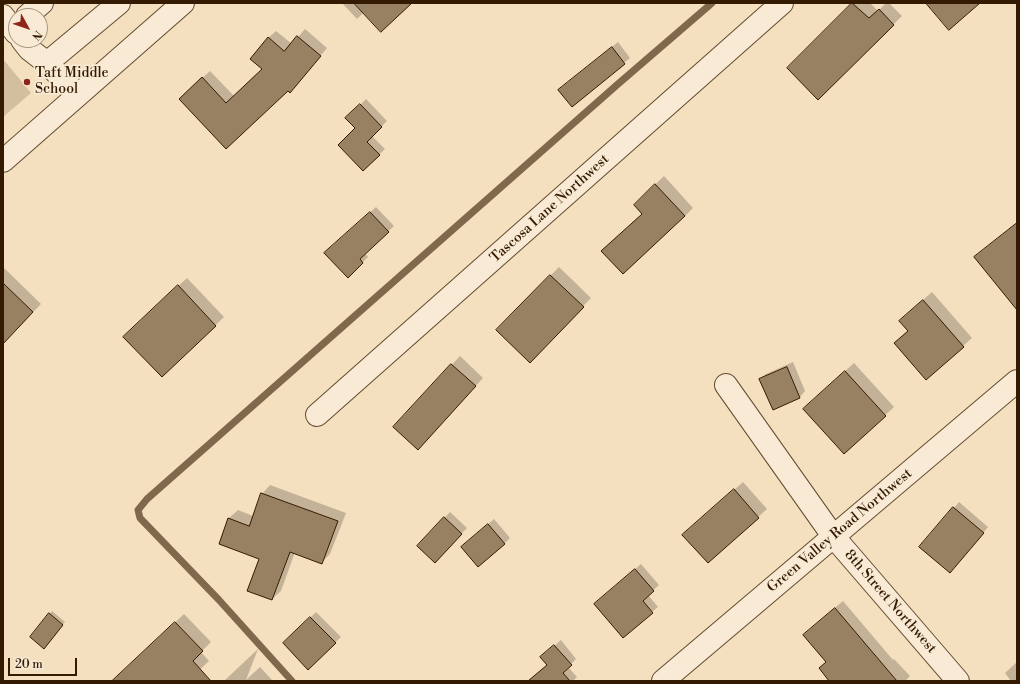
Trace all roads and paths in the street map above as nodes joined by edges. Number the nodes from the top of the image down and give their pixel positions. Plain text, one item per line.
1 (119, 3) edge
2 (183, 3) edge
3 (782, 3) edge
4 (28, 48) edge
5 (48, 63) junction
6 (78, 95) junction
7 (3, 161) edge
8 (1017, 381) edge
9 (726, 385) dead end
10 (317, 415) dead end
11 (833, 536) junction
12 (663, 681) edge
13 (958, 681) edge

1 - 5 street
2 - 6 street
3 - 10 street, Tascosa Lane Northwest
4 - 5 street
5 - 6 street
6 - 7 street
8 - 11 street, Green Valley Road Northwest
9 - 11 street, 8th Street Northwest
11 - 12 street, Green Valley Road Northwest
11 - 13 street, 8th Street Northwest

